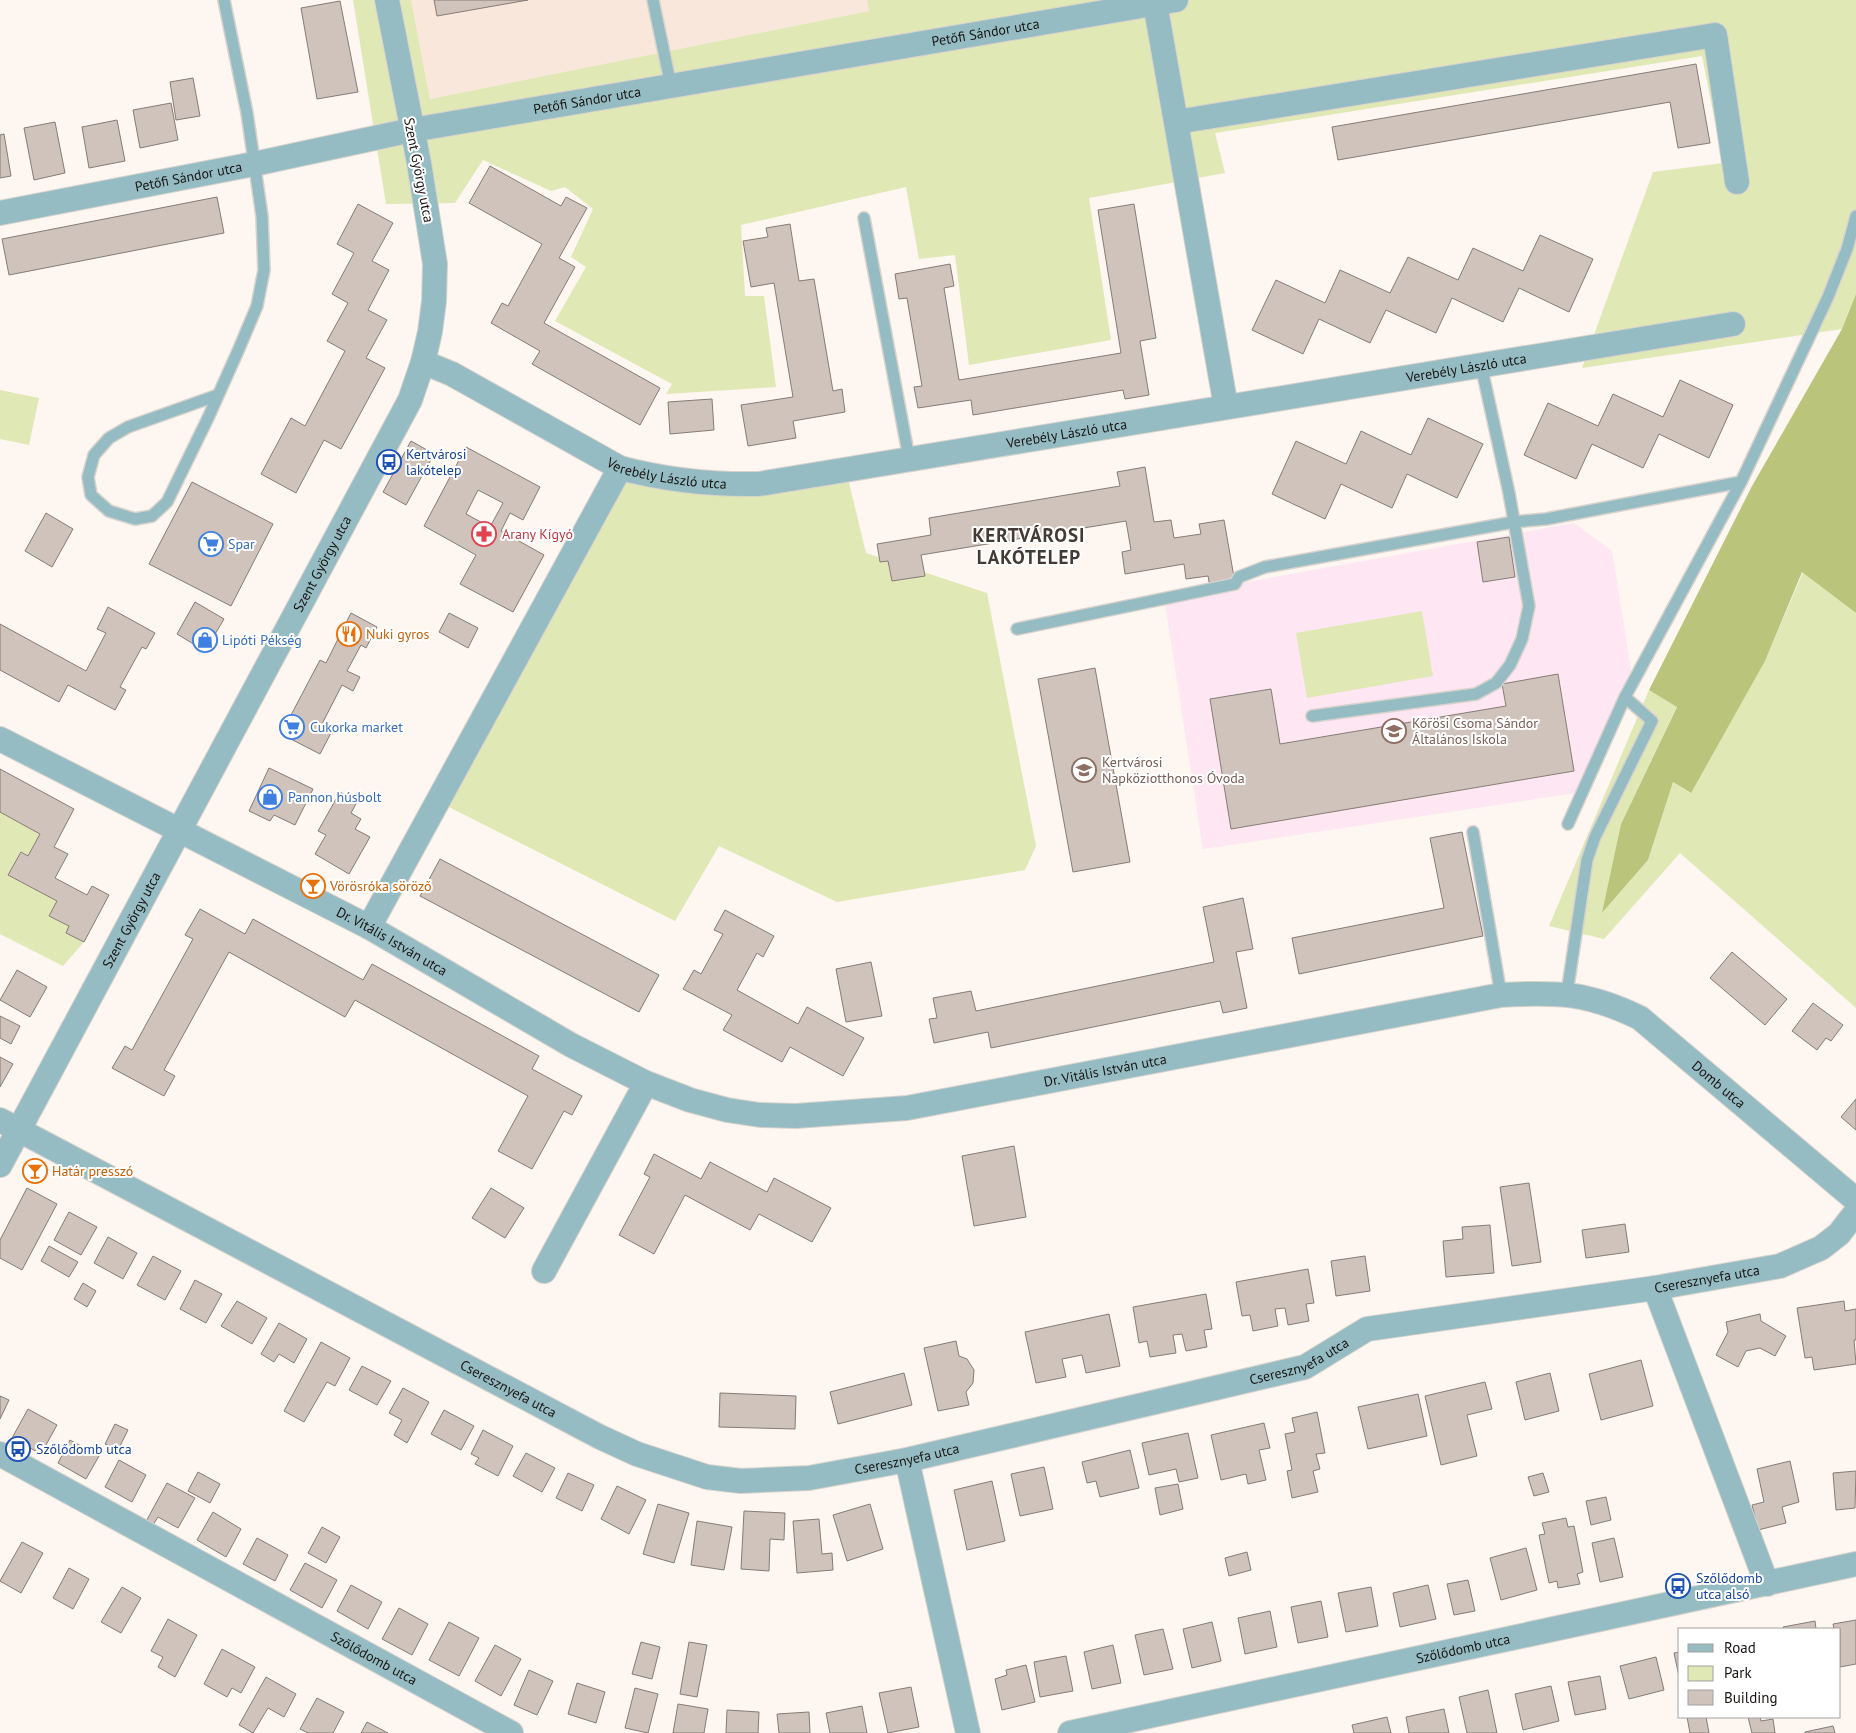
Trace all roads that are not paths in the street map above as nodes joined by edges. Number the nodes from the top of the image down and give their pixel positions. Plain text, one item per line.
1 (224, 0) edge
2 (386, 0) edge
3 (654, 0) edge
4 (1166, 2) edge
5 (671, 86) junction
6 (1176, 122) junction
7 (412, 130) junction
8 (254, 164) junction
9 (1737, 182) dead end
10 (0, 213) edge
11 (1856, 216) edge
12 (864, 218) dead end
13 (1733, 324) dead end
14 (423, 362) junction
15 (1480, 365) junction
16 (218, 395) junction
17 (1226, 406) junction
18 (909, 458) junction
19 (620, 468) junction
20 (1742, 482) junction
21 (1514, 522) junction
22 (1017, 629) dead end
23 (1625, 697) junction
24 (1312, 716) dead end
25 (0, 739) edge
26 (1568, 824) dead end
27 (178, 829) junction
28 (1473, 832) dead end
29 (369, 927) junction
30 (1566, 993) junction
31 (1500, 996) junction
32 (646, 1083) junction
33 (9, 1124) edge
34 (0, 1165) edge
35 (1856, 1200) edge
36 (1856, 1212) edge
37 (544, 1271) dead end
38 (1655, 1288) junction
39 (0, 1454) edge
40 (907, 1460) junction
41 (1856, 1564) edge
42 (1767, 1584) junction
43 (511, 1733) edge
44 (968, 1733) edge
45 (1070, 1733) edge

1 - 8 lane
2 - 7 street, Szent György utca
3 - 5 lane
4 - 5 street, Petőfi Sándor utca
4 - 6 street
5 - 7 street, Petőfi Sándor utca
6 - 9 street
6 - 17 street
7 - 8 street, Petőfi Sándor utca
7 - 14 street, Szent György utca
8 - 10 street, Petőfi Sándor utca
8 - 16 lane
11 - 20 lane
12 - 18 lane
13 - 15 street, Verebély László utca
14 - 19 street, Verebély László utca
14 - 27 street, Szent György utca
15 - 17 street, Verebély László utca
15 - 21 lane
16 - 16 lane
17 - 18 street, Verebély László utca
18 - 19 street, Verebély László utca
19 - 29 street
20 - 21 lane
20 - 23 lane
21 - 22 lane
21 - 24 lane
23 - 26 lane
23 - 30 lane
25 - 27 street, Dr. Vitális István utca
27 - 29 street, Dr. Vitális István utca
27 - 33 street, Szent György utca
28 - 31 lane
29 - 32 street, Dr. Vitális István utca
30 - 31 street, Dr. Vitális István utca
30 - 35 street, Domb utca
31 - 32 street, Dr. Vitális István utca
32 - 37 street
33 - 34 street, Szent György utca
33 - 40 street, Cseresznyefa utca
36 - 38 street, Cseresznyefa utca
38 - 40 street, Cseresznyefa utca
38 - 42 street
39 - 43 street, Szőlődomb utca
40 - 44 street
41 - 42 street, Szőlődomb utca
42 - 45 street, Szőlődomb utca

